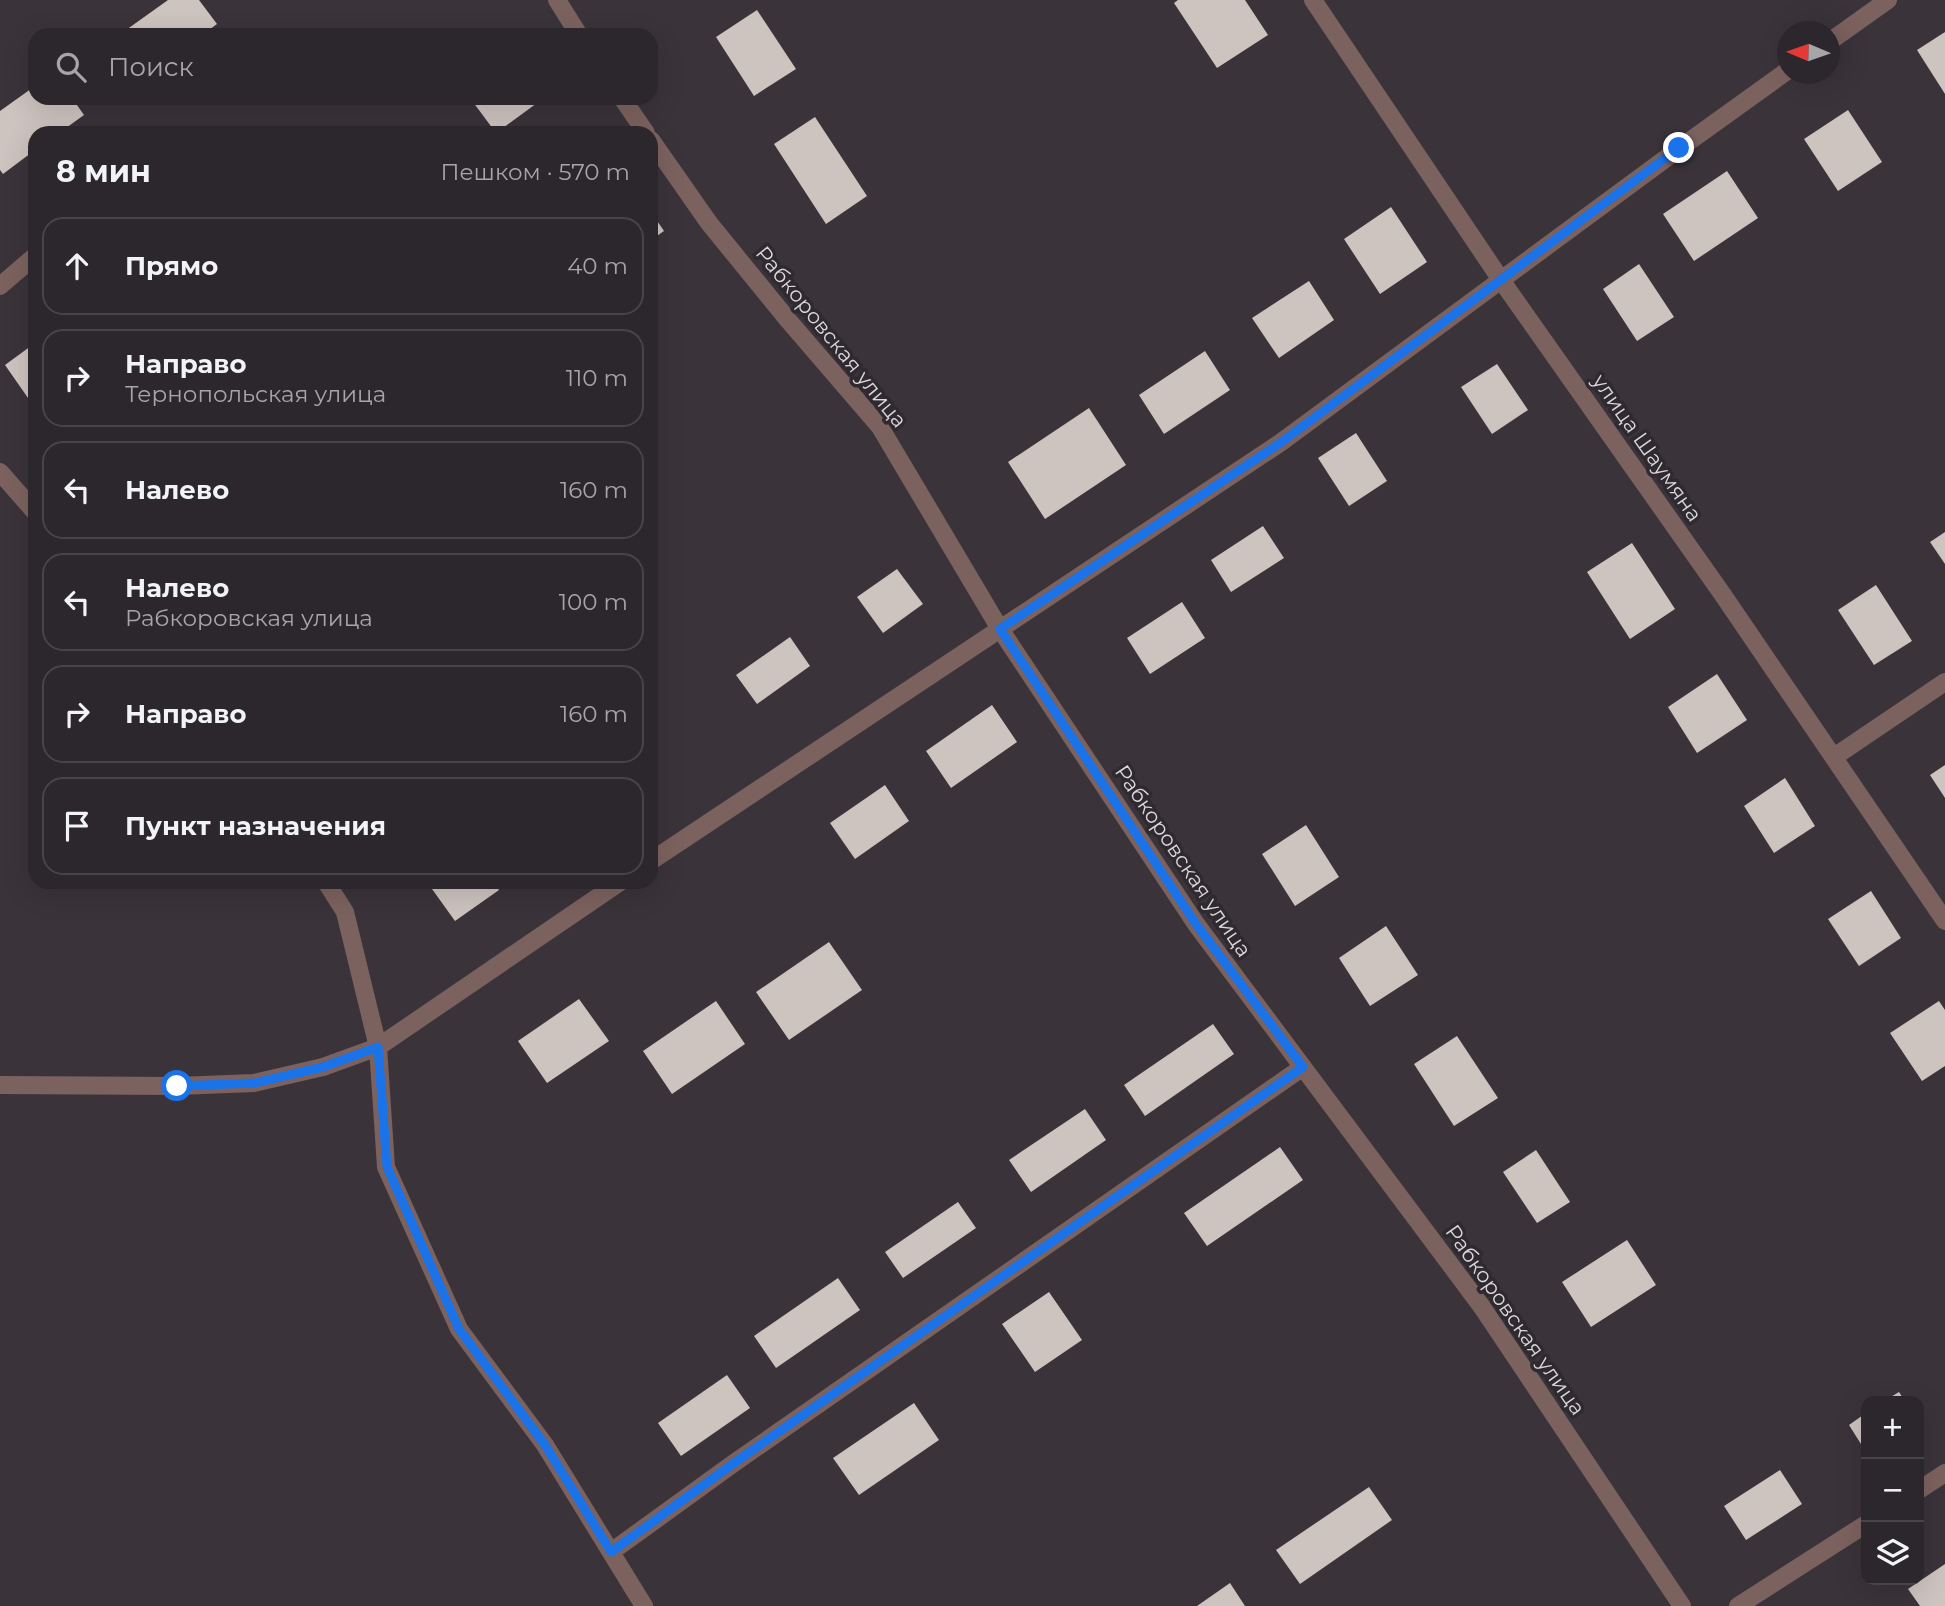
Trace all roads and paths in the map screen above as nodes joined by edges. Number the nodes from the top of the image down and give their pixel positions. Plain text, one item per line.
1 (557, 0) edge
2 (1313, 0) edge
3 (1888, 0) edge
4 (575, 28) edge
5 (1840, 34) edge
6 (1777, 78) edge
7 (627, 105) edge
8 (641, 126) edge
9 (658, 150) edge
10 (28, 263) edge
11 (1501, 280) junction
12 (0, 285) edge
13 (0, 472) edge
14 (28, 504) edge
15 (1000, 629) junction
16 (1945, 682) edge
17 (1833, 757) junction
18 (658, 856) edge
19 (330, 889) edge
20 (610, 889) edge
21 (1945, 921) edge
22 (378, 1047) junction
23 (1303, 1067) junction
24 (0, 1085) edge
25 (1945, 1473) edge
26 (1924, 1487) edge
27 (1861, 1527) edge
28 (611, 1552) junction
29 (644, 1606) edge
30 (1682, 1606) edge
31 (1738, 1606) edge

1 - 4 street
2 - 11 street, улица Шаумяна
3 - 5 street
6 - 11 street
7 - 8 street
9 - 15 street, Рабкоровская улица
10 - 12 street
11 - 15 street
11 - 17 street, улица Шаумяна
13 - 14 street
15 - 18 street
15 - 23 street, Рабкоровская улица
16 - 17 street
17 - 21 street, улица Шаумяна
19 - 22 street
20 - 22 street
22 - 24 street
22 - 28 street
23 - 28 street
23 - 30 street, Рабкоровская улица
25 - 26 street
27 - 31 street
28 - 29 street

